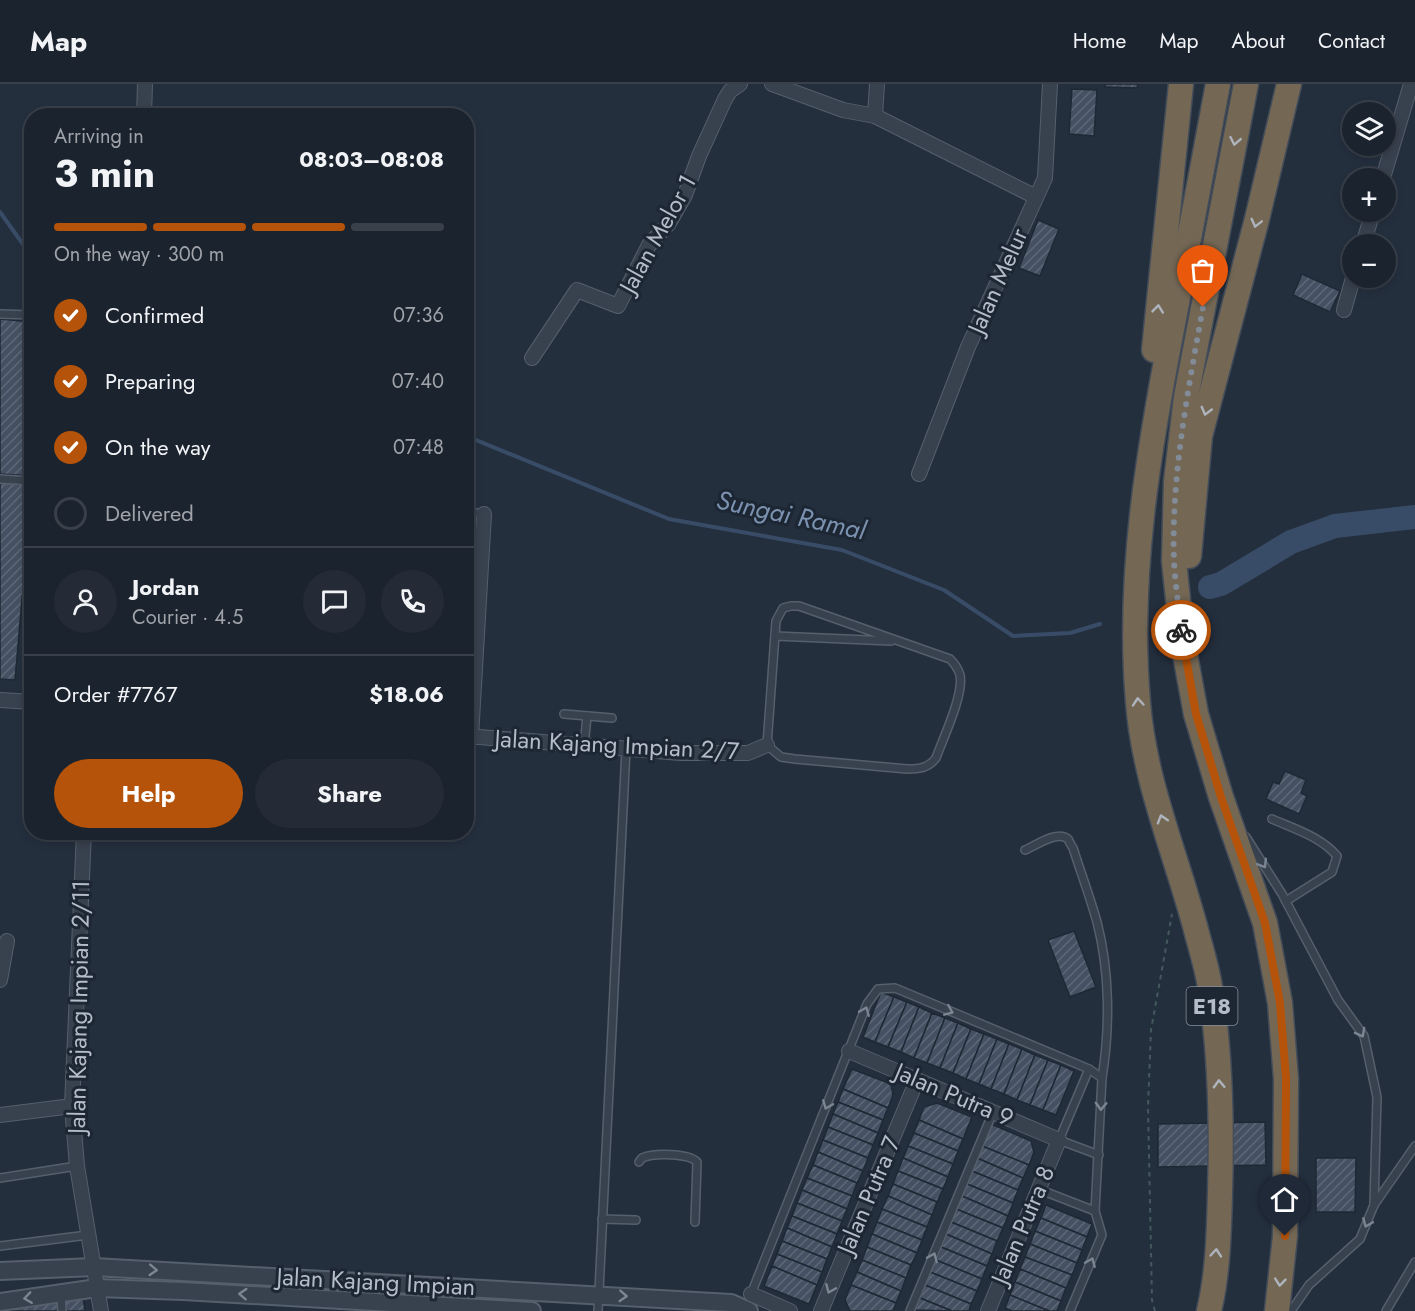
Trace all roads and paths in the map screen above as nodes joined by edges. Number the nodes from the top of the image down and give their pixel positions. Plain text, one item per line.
1 (145, 84) edge
2 (740, 84) edge
3 (772, 84) edge
4 (877, 84) edge
5 (1050, 84) edge
6 (1181, 84) edge
7 (1218, 84) edge
8 (1246, 84) edge
9 (1289, 84) edge
10 (1410, 84) edge
11 (144, 108) edge
12 (875, 116) junction
13 (1386, 168) edge
14 (1035, 197) junction
15 (1350, 288) edge
16 (1344, 310) dead end
17 (0, 314) edge
18 (24, 315) edge
19 (532, 358) dead end
20 (1161, 388) junction
21 (919, 474) dead end
22 (0, 479) edge
23 (24, 480) edge
24 (474, 513) edge
25 (484, 514) joint
26 (775, 636) junction
27 (899, 642) junction
28 (474, 663) edge
29 (0, 700) edge
30 (24, 702) edge
31 (564, 714) dead end
32 (1196, 714) junction
33 (587, 716) junction
34 (612, 718) dead end
35 (474, 737) edge
36 (767, 745) junction
37 (584, 746) junction
38 (626, 749) junction
39 (1221, 797) junction
40 (1272, 819) dead end
41 (84, 840) edge
42 (1025, 850) dead end
43 (1286, 901) junction
44 (1173, 908) dead end
45 (7, 941) dead end
46 (0, 980) edge
47 (849, 1051) junction
48 (1089, 1069) junction
49 (1102, 1078) junction
50 (917, 1080) junction
51 (72, 1106) junction
52 (993, 1112) junction
53 (0, 1115) edge
54 (1059, 1140) junction
55 (1415, 1146) edge
56 (1099, 1155) junction
57 (639, 1162) dead end
58 (77, 1166) junction
59 (0, 1178) edge
60 (1038, 1189) junction
61 (1374, 1205) junction
62 (1095, 1211) junction
63 (602, 1219) junction
64 (636, 1220) dead end
65 (696, 1222) dead end
66 (88, 1235) junction
67 (0, 1246) edge
68 (1415, 1262) edge
69 (94, 1267) junction
70 (0, 1271) edge
71 (421, 1284) junction
72 (97, 1288) junction
73 (61, 1293) junction
74 (0, 1302) edge
75 (598, 1303) edge
76 (747, 1306) edge
77 (420, 1307) edge
78 (62, 1311) edge
79 (101, 1311) edge
80 (532, 1311) edge
81 (790, 1311) edge
82 (820, 1311) edge
83 (910, 1311) edge
84 (988, 1311) edge
85 (1070, 1311) edge
86 (1155, 1311) edge
87 (1209, 1311) edge
88 (1277, 1311) edge
89 (1292, 1311) edge
90 (1386, 1311) edge

1 - 11 street
2 - 19 street, Jalan Melor 1
3 - 12 street
4 - 12 street
5 - 14 street, Jalan Melur
20 -> 6 highway
7 - 20 highway, E18
8 -> 32 highway
9 -> 32 highway
10 - 13 street
12 - 14 street
14 - 21 street, Jalan Melur
15 - 16 street
17 - 18 lane
87 -> 20 highway, E18
22 - 23 lane
24 - 25 lane
25 - 28 street
26 - 27 lane
26 - 27 lane
26 - 36 lane
27 - 36 lane
29 - 30 street
31 - 33 lane
32 - 39 highway
33 - 34 lane
33 - 37 lane
35 - 37 street, Jalan Kajang Impian 2/7
36 - 38 street, Jalan Kajang Impian 2/7
37 - 38 street, Jalan Kajang Impian 2/7
38 - 63 lane
39 -> 43 lane
39 -> 88 highway
40 - 43 lane
41 - 51 street, Jalan Kajang Impian 2/11
42 - 49 lane
43 -> 61 lane
44 - 86 path
45 - 46 street
47 -> 48 lane
47 - 50 street, Jalan Putra 9
47 -> 76 lane
48 - 49 lane
48 - 54 lane
49 -> 56 lane
50 - 52 street, Jalan Putra 9
50 -> 82 street, Jalan Putra 7
51 - 53 street
51 - 58 street, Jalan Kajang Impian 2/11
52 - 54 street, Jalan Putra 9
83 -> 52 lane
54 - 56 lane
54 - 60 street, Jalan Putra 8
55 - 61 lane
56 - 62 lane
57 - 65 lane
58 - 59 lane
58 - 66 street, Jalan Kajang Impian 2/11
60 - 62 lane
60 - 84 street, Jalan Putra 8
61 -> 89 lane
85 -> 62 lane
63 - 64 lane
63 - 75 lane
66 - 67 lane
66 - 69 street, Jalan Kajang Impian 2/11
68 - 90 lane
69 - 70 street, Jalan Kajang Impian
69 -> 71 street, Jalan Kajang Impian
69 - 72 street, Jalan Kajang Impian 2/11
71 - 75 street, Jalan Kajang Impian
71 - 77 street
72 - 73 street, Jalan Kajang Impian
77 -> 72 street, Jalan Kajang Impian
72 - 79 street, Jalan Kajang Impian 2/11
73 -> 74 street, Jalan Kajang Impian
73 - 78 lane
75 -> 76 street, Jalan Kajang Impian
76 - 81 street
77 - 80 street, Jalan Kajang Impian

